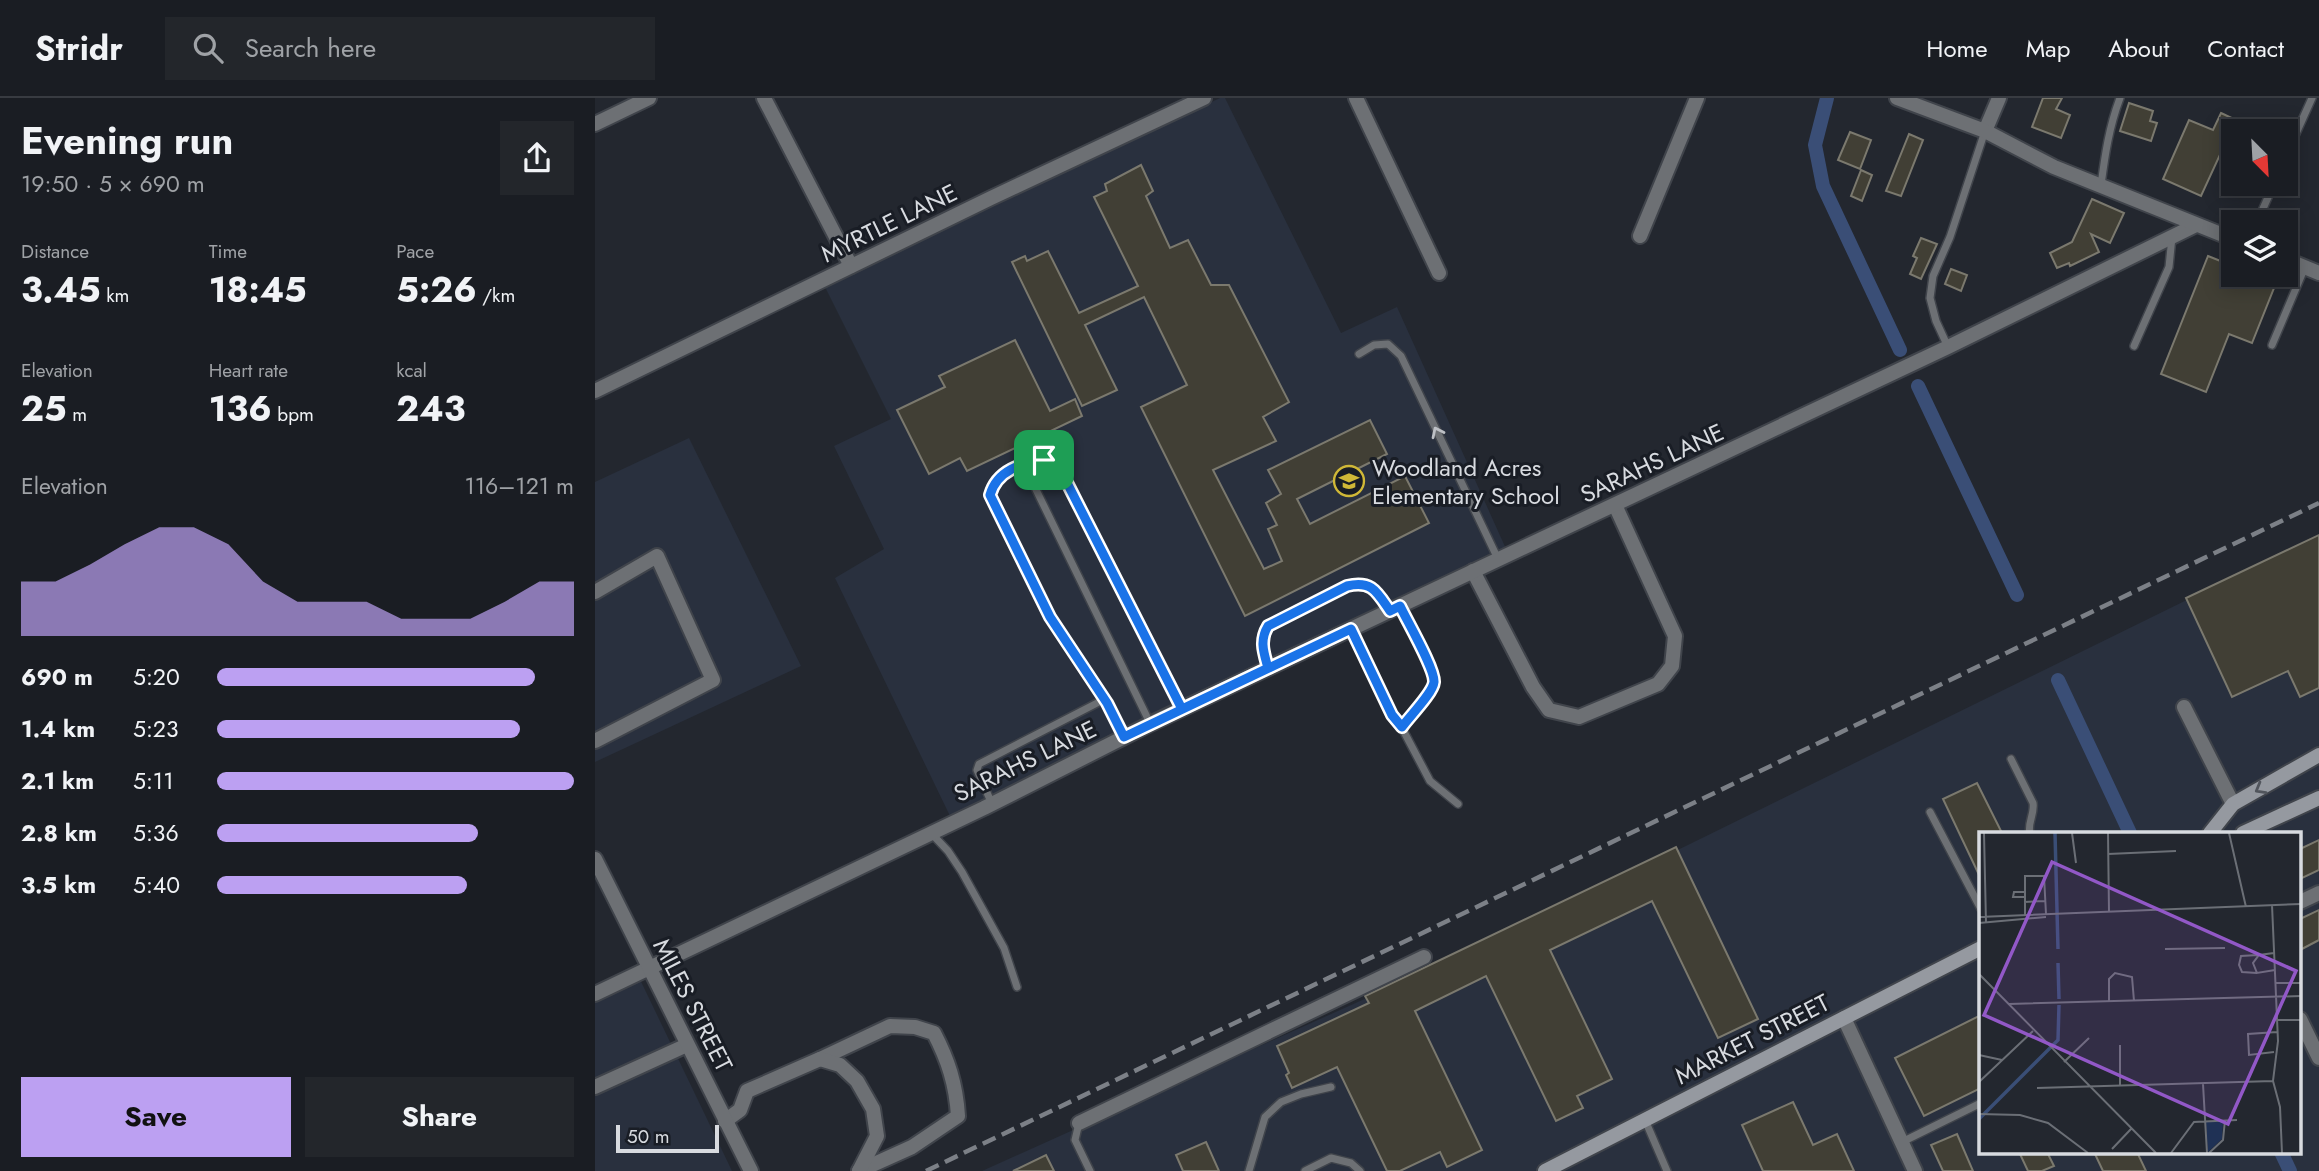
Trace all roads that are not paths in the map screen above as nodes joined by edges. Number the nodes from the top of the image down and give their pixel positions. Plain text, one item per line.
1 (649, 98) edge
2 (764, 98) edge
3 (1204, 98) edge
4 (1356, 98) edge
5 (1697, 98) edge
6 (1897, 98) edge
7 (1999, 98) edge
8 (2120, 98) edge
9 (2312, 98) edge
10 (621, 104) edge
11 (595, 124) edge
12 (2298, 129) edge
13 (1985, 131) junction
14 (2101, 186) junction
15 (2196, 225) junction
16 (2221, 234) edge
17 (1640, 236) dead end
18 (2172, 237) junction
19 (851, 266) junction
20 (2312, 270) edge
21 (1439, 273) dead end
22 (2273, 345) dead end
23 (2134, 346) dead end
24 (1948, 347) junction
25 (1359, 354) dead end
26 (595, 391) edge
27 (1023, 463) junction
28 (1615, 505) junction
29 (1498, 559) junction
30 (1473, 571) junction
31 (595, 592) edge
32 (1395, 609) junction
33 (1351, 629) junction
34 (1268, 668) junction
35 (1105, 701) junction
36 (2184, 707) dead end
37 (1182, 709) junction
38 (1150, 724) junction
39 (1402, 727) junction
40 (1124, 737) junction
41 (595, 741) edge
42 (2319, 755) edge
43 (2011, 759) dead end
44 (2319, 798) edge
45 (992, 804) junction
46 (1458, 804) dead end
47 (2233, 804) junction
48 (1930, 812) dead end
49 (930, 832) junction
50 (2030, 832) edge
51 (2211, 832) edge
52 (2245, 832) edge
53 (595, 859) edge
54 (2319, 892) edge
55 (2301, 901) edge
56 (1979, 905) edge
57 (1979, 949) edge
58 (1425, 957) dead end
59 (648, 968) junction
60 (1017, 987) dead end
61 (595, 994) edge
62 (1843, 1018) junction
63 (2301, 1021) edge
64 (687, 1045) junction
65 (2319, 1058) edge
66 (820, 1059) junction
67 (595, 1087) edge
68 (1331, 1087) dead end
69 (1979, 1104) edge
70 (1645, 1120) junction
71 (725, 1121) junction
72 (1079, 1123) joint
73 (1902, 1142) junction
74 (1570, 1165) edge
75 (751, 1171) edge
76 (859, 1171) edge
77 (1090, 1171) edge
78 (1249, 1171) edge
79 (1305, 1171) edge
80 (1360, 1171) edge
81 (1545, 1171) edge
82 (1667, 1171) edge
83 (1915, 1171) edge

1 - 10 street
2 - 19 street
3 - 19 street, MYRTLE LANE
4 - 21 street
5 - 17 street
6 - 13 street
7 - 13 street
8 - 14 lane
9 - 12 lane
10 - 11 street
13 - 14 street
13 - 24 lane
14 - 15 street
15 - 16 street
15 - 18 street, SARAHS LANE
18 - 23 lane
18 - 24 street, SARAHS LANE
19 - 26 street, MYRTLE LANE
20 - 22 lane
24 - 28 street, SARAHS LANE
29 -> 25 lane
27 - 35 lane
27 - 37 lane
27 - 38 lane
28 - 29 street, SARAHS LANE
28 - 30 street
29 - 30 street, SARAHS LANE
30 - 32 street, SARAHS LANE
31 - 41 street
32 - 33 street, SARAHS LANE
32 - 34 lane
32 - 39 lane
33 - 34 street, SARAHS LANE
33 - 39 lane
34 - 37 street, SARAHS LANE
35 - 40 lane
35 - 45 lane
36 - 47 street
37 - 38 street, SARAHS LANE
38 - 40 street, SARAHS LANE
39 - 46 lane
40 - 45 street, SARAHS LANE
42 -> 47 main road
43 - 50 lane
44 - 52 main road
45 - 49 street, SARAHS LANE
47 - 51 main road
48 - 56 lane
49 - 59 street, SARAHS LANE
49 - 60 lane
53 - 59 street, MILES STREET
54 - 55 street
57 - 62 main road, MARKET STREET
58 - 72 street
59 - 61 street, SARAHS LANE
59 - 64 street, MILES STREET
62 - 70 main road, MARKET STREET
62 - 73 street
63 - 65 street
64 - 67 street
64 - 71 street, MILES STREET
66 - 71 street
66 - 76 street
66 - 76 street
68 - 78 lane
69 - 73 lane
70 - 74 main road, MARKET STREET
70 - 82 lane
71 - 75 street, MILES STREET
72 - 77 lane
73 - 83 street
74 - 81 main road, MARKET STREET
79 - 80 lane

